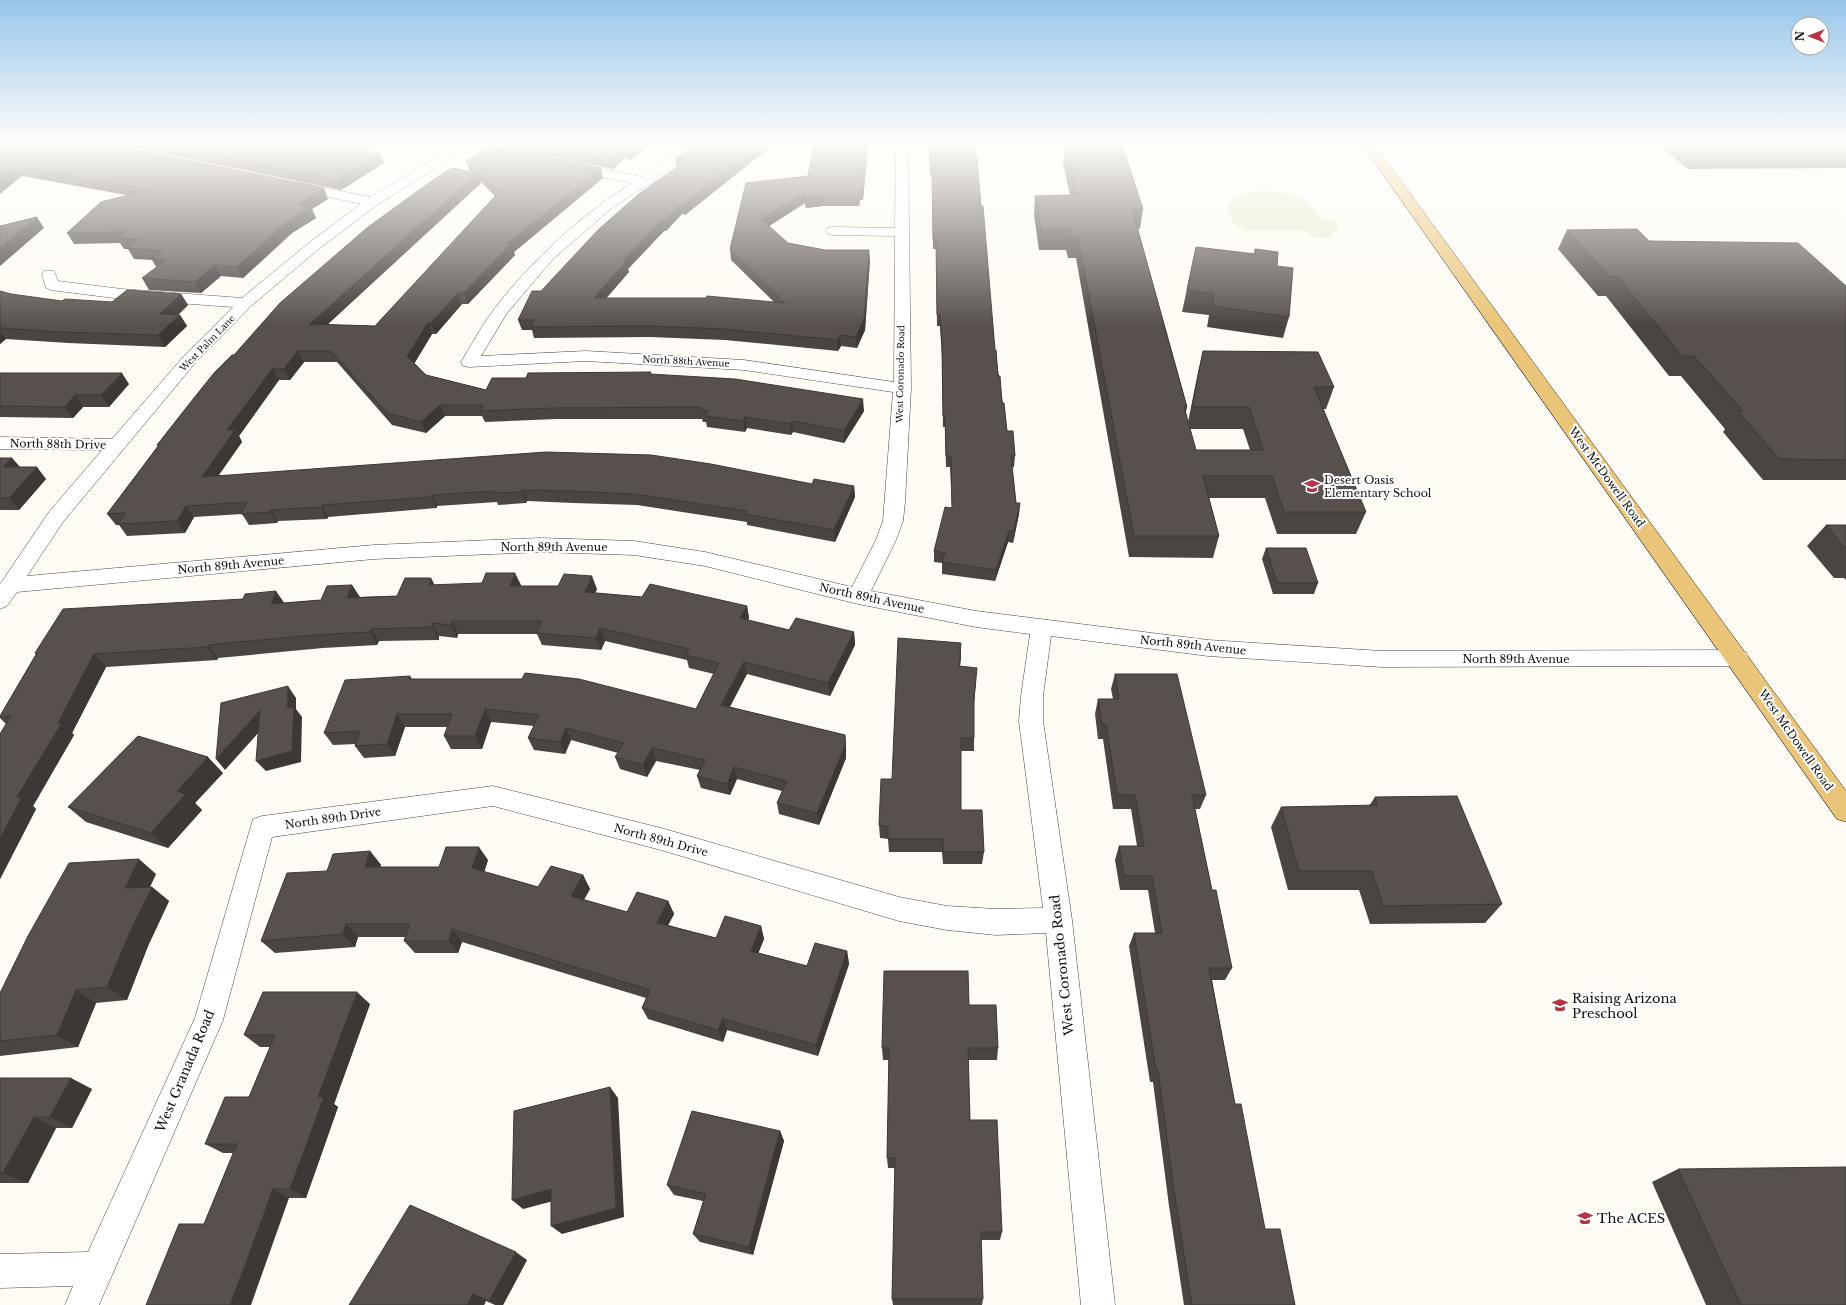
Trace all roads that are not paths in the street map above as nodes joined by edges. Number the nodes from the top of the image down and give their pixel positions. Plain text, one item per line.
1 (368, 205) edge
2 (607, 205) edge
3 (901, 205) edge
4 (1412, 205) edge
5 (833, 231) dead end
6 (901, 232) junction
7 (49, 274) dead end
8 (246, 303) junction
9 (902, 388) junction
10 (0, 443) edge
11 (116, 445) junction
12 (5, 593) edge
13 (858, 596) junction
14 (1042, 626) junction
15 (1738, 658) junction
16 (1846, 811) edge
17 (262, 827) joint
18 (1058, 920) junction
19 (99, 1269) junction
20 (0, 1271) edge
21 (82, 1305) edge
22 (1098, 1305) edge

1 - 8 street, West Palm Lane
2 - 9 street, North 88th Avenue
3 - 6 street, West Coronado Road
4 - 15 main road, West McDowell Road
5 - 6 street
6 - 9 street, West Coronado Road
7 - 8 street
8 - 11 street, West Palm Lane
9 - 13 street, West Coronado Road
10 - 11 street, North 88th Drive
11 - 12 street, West Palm Lane
12 - 13 street, North 89th Avenue
13 - 14 street, North 89th Avenue
14 - 15 street, North 89th Avenue
14 - 18 street, West Coronado Road
15 - 16 main road, West McDowell Road
17 - 18 street, North 89th Drive
17 - 19 street, West Granada Road
18 - 22 street, West Coronado Road
19 - 20 street
19 - 21 street, West Granada Road

